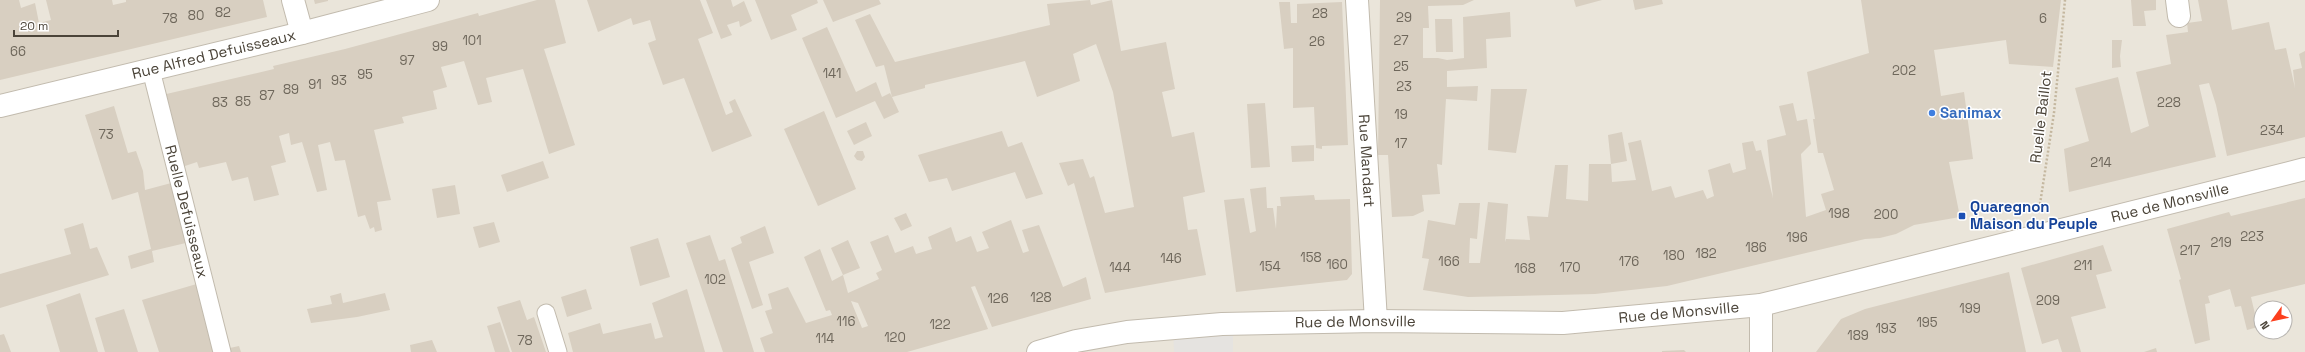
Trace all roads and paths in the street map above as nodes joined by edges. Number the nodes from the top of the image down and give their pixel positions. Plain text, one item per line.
1 (293, 0) edge
2 (428, 0) edge
3 (1357, 0) edge
4 (2066, 0) edge
5 (302, 33) junction
6 (151, 70) junction
7 (0, 106) edge
8 (2305, 169) edge
9 (2036, 236) junction
10 (1761, 305) junction
11 (546, 313) dead end
12 (1376, 320) junction
13 (222, 352) edge
14 (558, 352) edge
15 (1038, 352) edge
16 (1761, 352) edge

1 - 5 street
2 - 5 street, Rue Alfred Defuisseaux
3 - 12 street, Rue Mandart
4 - 9 path, Ruelle Baillot
5 - 6 street, Rue Alfred Defuisseaux
6 - 7 street, Rue Alfred Defuisseaux
6 - 13 lane, Ruelle Defuisseaux
8 - 9 street, Rue de Monsville
9 - 10 street, Rue de Monsville
10 - 12 street, Rue de Monsville
10 - 16 street
11 - 14 lane
12 - 15 street, Rue de Monsville

